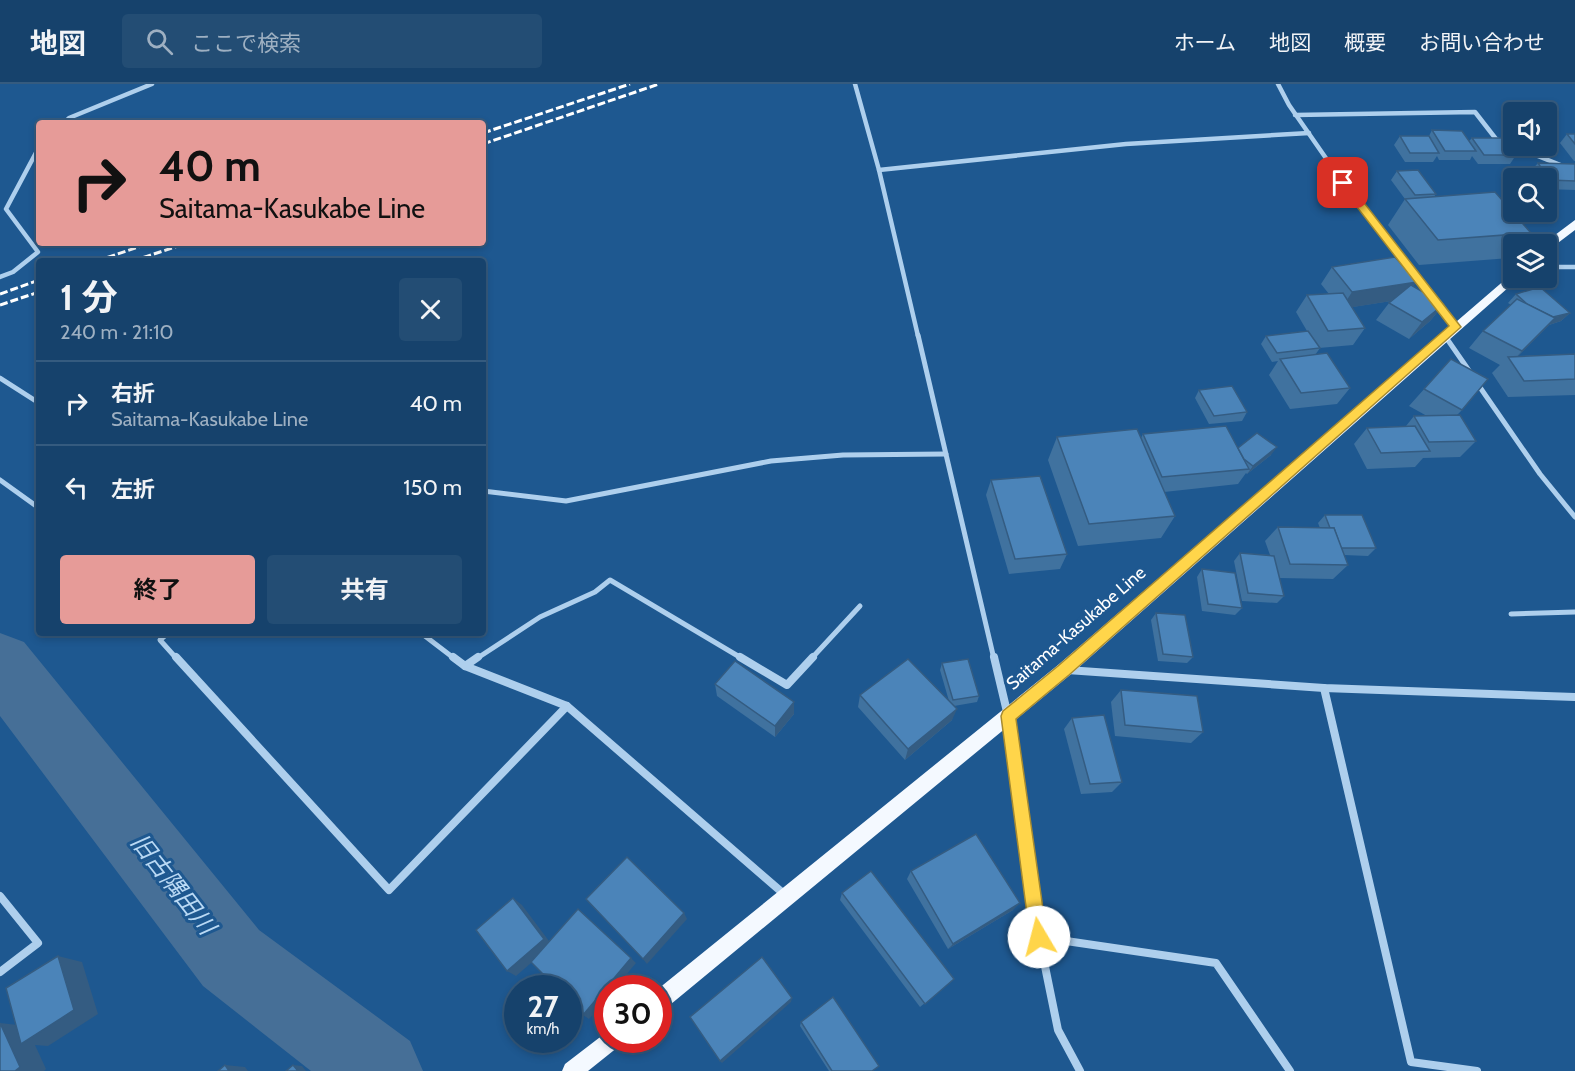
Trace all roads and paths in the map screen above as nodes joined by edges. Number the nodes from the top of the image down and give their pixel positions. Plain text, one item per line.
1 (152, 84) edge
2 (855, 84) edge
3 (1278, 84) edge
4 (1295, 115) junction
5 (67, 120) edge
6 (1309, 133) junction
7 (36, 153) edge
8 (879, 170) junction
9 (1575, 171) edge
10 (1575, 224) edge
11 (1557, 239) edge
12 (1557, 267) edge
13 (1575, 267) edge
14 (0, 277) edge
15 (1503, 285) edge
16 (1450, 331) junction
17 (0, 378) edge
18 (36, 401) edge
19 (946, 454) junction
20 (0, 480) edge
21 (486, 491) edge
22 (36, 506) edge
23 (1575, 517) edge
24 (860, 606) dead end
25 (1575, 612) edge
26 (1511, 614) dead end
27 (165, 636) edge
28 (425, 636) edge
29 (465, 666) junction
30 (1064, 670) junction
31 (1324, 688) junction
32 (1575, 697) edge
33 (567, 706) junction
34 (1008, 716) junction
35 (0, 896) edge
36 (788, 898) junction
37 (1039, 937) junction
38 (0, 972) edge
39 (672, 991) edge
40 (595, 1053) edge
41 (572, 1071) edge
42 (1080, 1071) edge
43 (1290, 1071) edge
44 (1478, 1071) edge

1 - 5 street
2 - 8 street
3 - 4 street
4 - 6 street
4 - 9 street
6 - 8 street
6 - 16 street
7 - 14 street
8 - 19 street
10 - 11 main road
12 - 13 street
15 - 16 main road, Saitama-Kasukabe Line
16 - 23 street
16 - 30 main road, Saitama-Kasukabe Line
17 - 18 street
19 - 21 street
19 - 34 street
20 - 22 street
24 - 29 street
25 - 26 street
27 - 33 street
28 - 29 street
29 - 33 street
30 - 31 street
30 - 34 main road, Saitama-Kasukabe Line
31 - 32 street
31 - 44 street
33 - 36 street
34 - 36 main road, Saitama-Kasukabe Line
34 - 37 street
35 - 38 street
36 - 39 main road, Saitama-Kasukabe Line
37 - 42 street
37 - 43 street
40 - 41 main road

